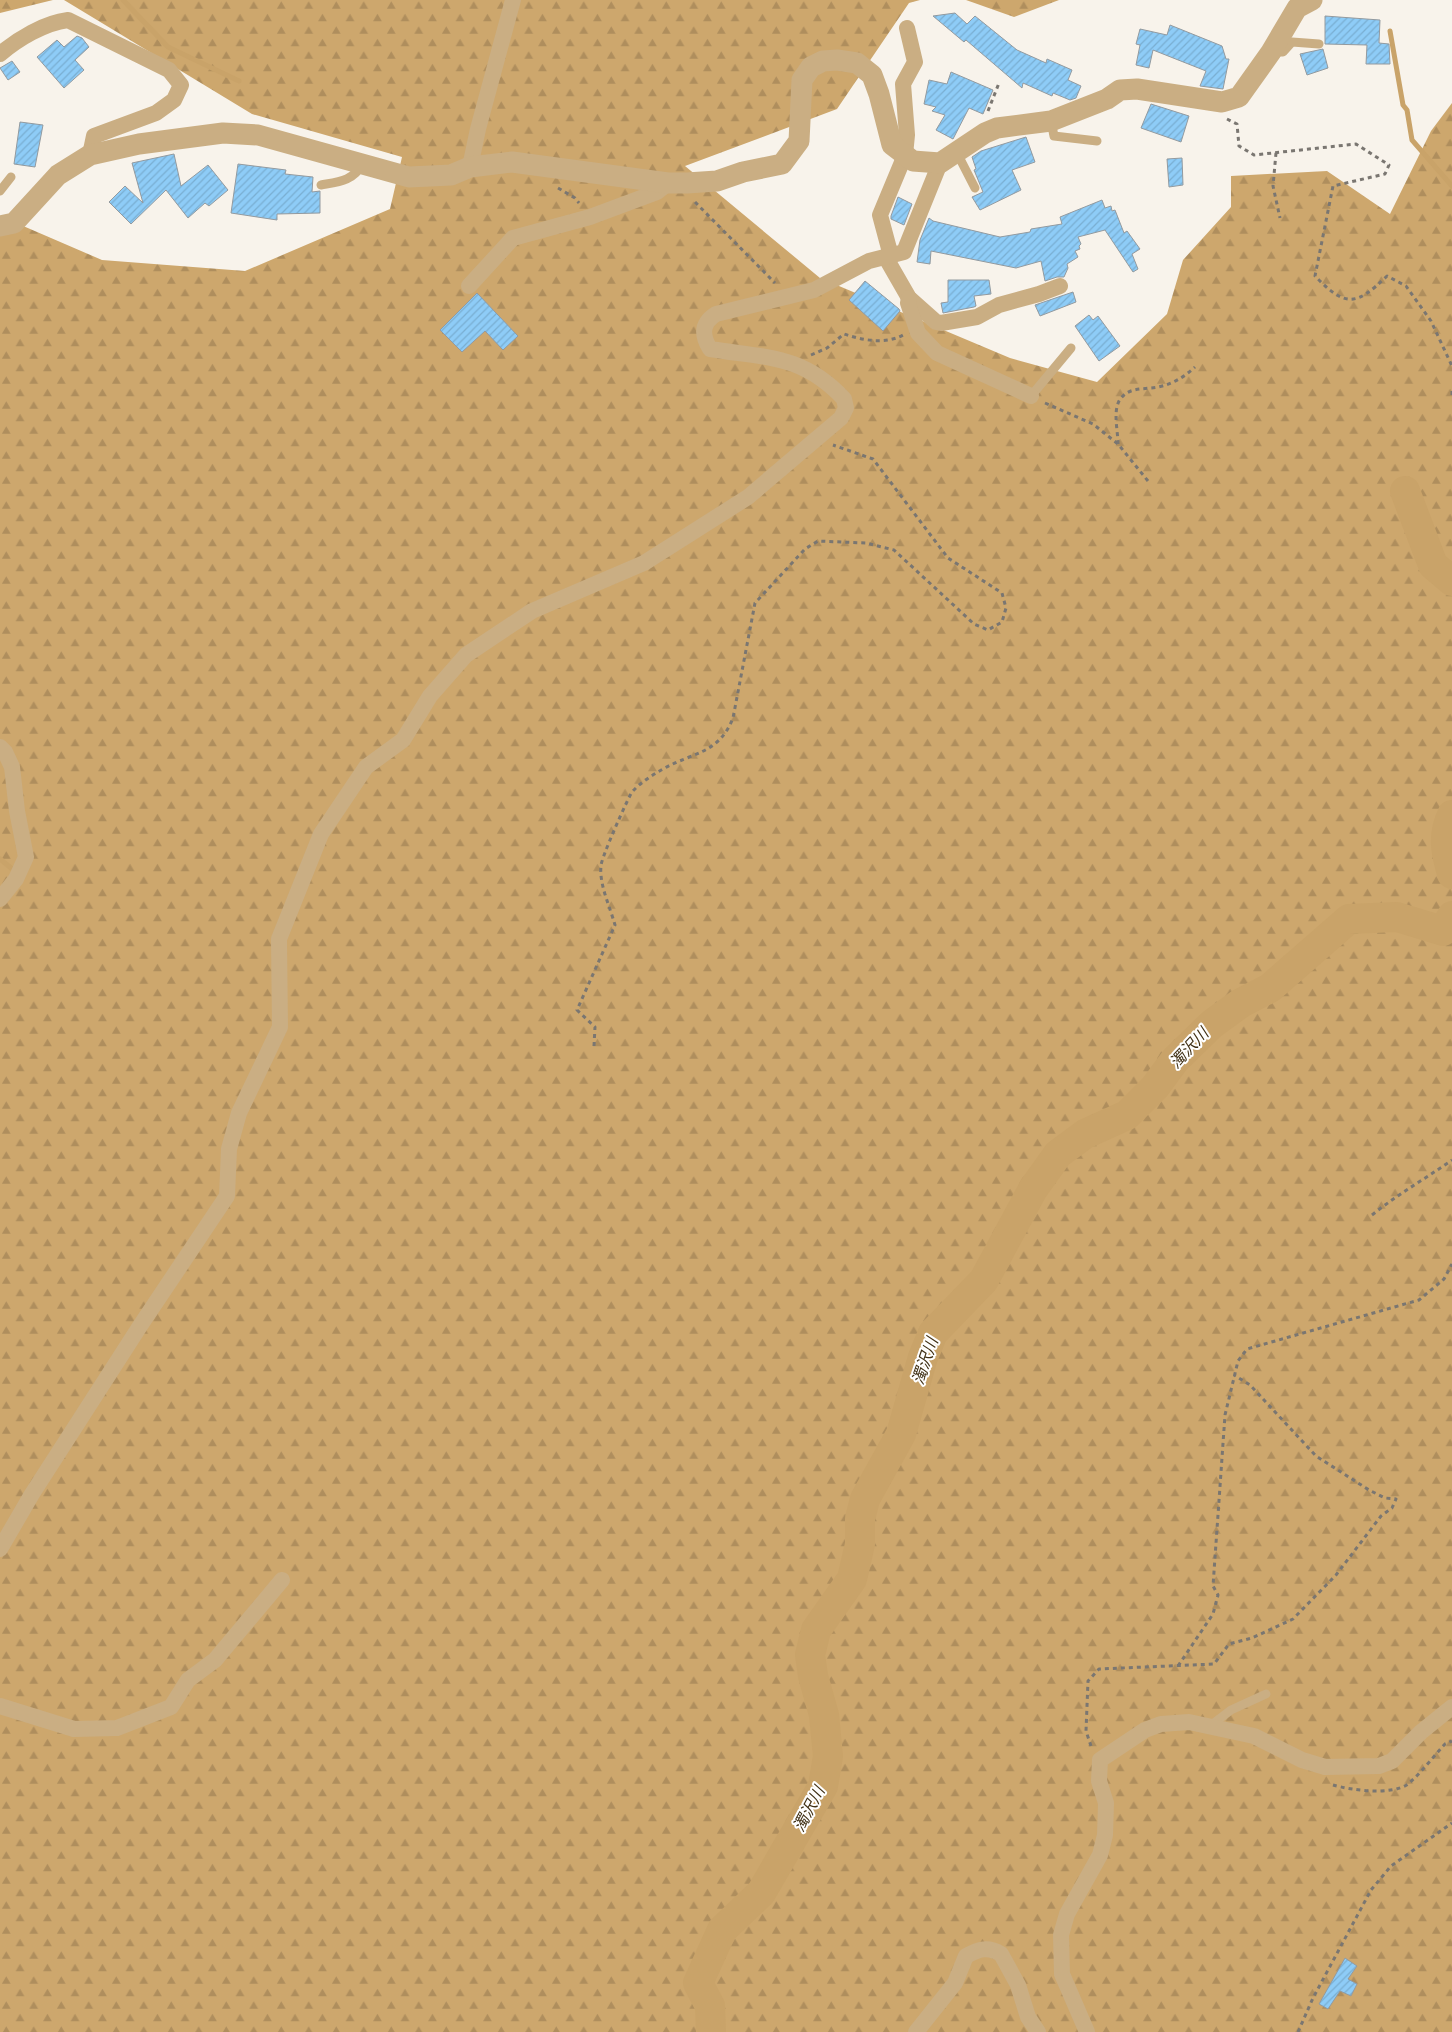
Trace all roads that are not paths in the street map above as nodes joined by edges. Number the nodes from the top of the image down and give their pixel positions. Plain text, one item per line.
1 (513, 0) edge
2 (1312, 0) edge
3 (907, 28) dead end
4 (1320, 44) dead end
5 (1270, 52) junction
6 (0, 54) edge
7 (1051, 121) junction
8 (1097, 140) dead end
9 (905, 154) junction
10 (90, 155) junction
11 (949, 158) junction
12 (362, 164) junction
13 (470, 167) junction
14 (11, 177) dead end
15 (678, 183) junction
16 (321, 186) dead end
17 (975, 188) dead end
18 (0, 191) edge
19 (0, 226) edge
20 (888, 257) junction
21 (469, 286) dead end
22 (1060, 286) dead end
23 (909, 298) junction
24 (1071, 348) dead end
25 (1031, 396) joint
26 (0, 747) edge
27 (0, 899) edge
28 (0, 1549) edge
29 (282, 1580) dead end
30 (1266, 1694) dead end
31 (0, 1706) edge
32 (1452, 1707) edge
33 (1210, 1726) junction
34 (916, 2032) edge
35 (1038, 2032) edge
36 (1087, 2032) edge

1 - 13 street
2 - 5 street
3 - 9 street
4 - 5 lane
5 - 7 street
6 - 10 street
7 - 8 lane
7 - 11 street
9 - 11 street
9 - 15 street
9 - 20 street
10 - 12 street
10 - 19 street
11 - 17 lane
11 - 20 street
12 - 13 street
12 - 16 lane
13 - 15 street
14 - 18 lane
15 - 21 street
20 - 23 street
20 - 28 street
22 - 23 street
23 - 25 street
24 - 25 lane
26 - 27 street
29 - 31 street
30 - 33 lane
32 - 33 street
33 - 36 street
34 - 35 street

